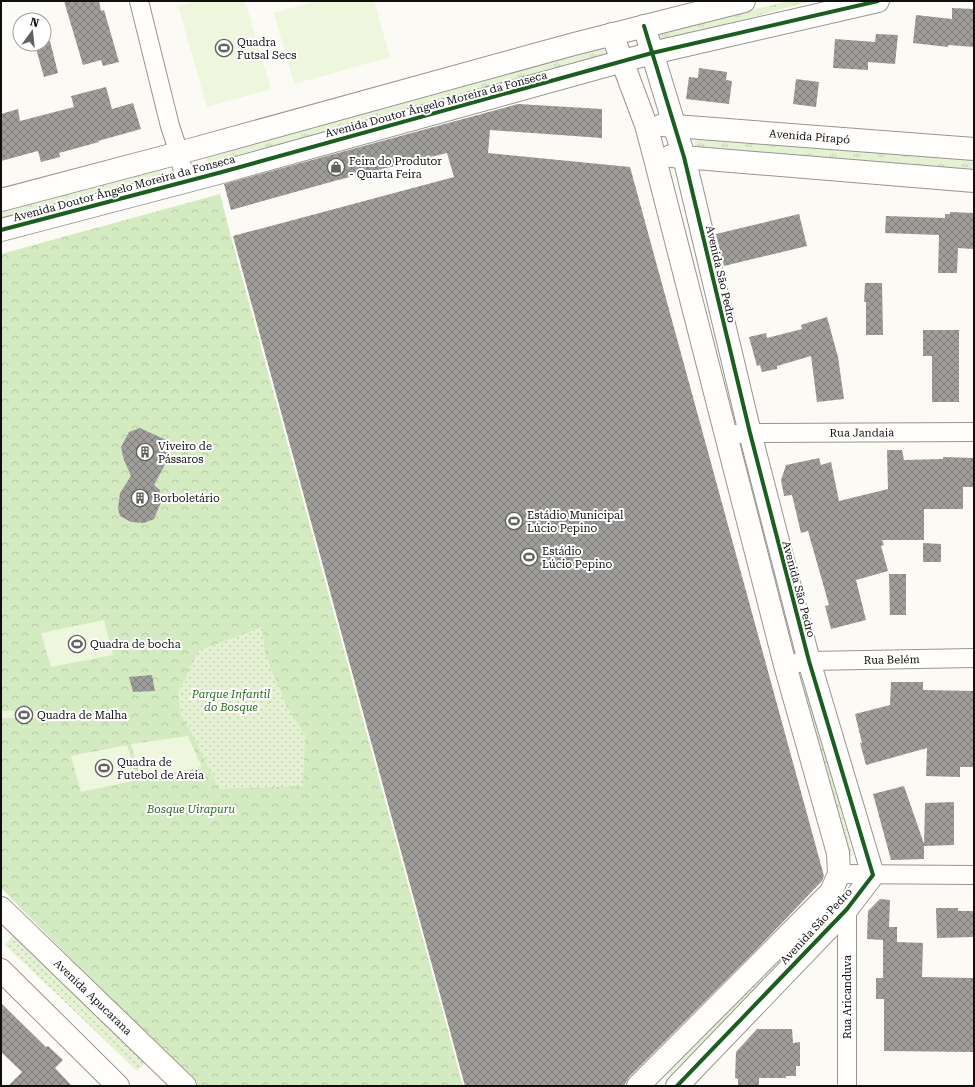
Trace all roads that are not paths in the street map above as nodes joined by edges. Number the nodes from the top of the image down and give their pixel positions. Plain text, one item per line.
1 (139, 1) edge
2 (744, 1) edge
3 (878, 1) edge
4 (644, 26) junction
5 (612, 34) junction
6 (652, 54) junction
7 (622, 62) junction
8 (646, 124) junction
9 (675, 125) junction
10 (974, 149) edge
11 (179, 154) junction
12 (654, 155) junction
13 (684, 157) junction
14 (185, 181) junction
15 (974, 181) edge
16 (1, 200) edge
17 (1, 230) edge
18 (974, 432) edge
19 (750, 433) junction
20 (725, 435) junction
21 (974, 658) edge
22 (809, 661) junction
23 (785, 665) junction
24 (873, 875) junction
25 (974, 875) edge
26 (835, 883) junction
27 (1, 908) edge
28 (847, 909) junction
29 (807, 916) junction
30 (826, 931) junction
31 (1, 970) edge
32 (176, 1083) edge
33 (641, 1085) edge
34 (118, 1086) edge
35 (677, 1086) edge
36 (847, 1086) edge

1 - 11 street
2 - 4 street, Avenida Doutor Ângelo Moreira da Fonseca
3 - 6 street, Avenida Doutor Ângelo Moreira da Fonseca
4 - 5 street, Avenida Doutor Ângelo Moreira da Fonseca
4 - 6 street, Avenida São Pedro
5 - 7 street, Avenida São Pedro
5 - 11 street, Avenida Doutor Ângelo Moreira da Fonseca
6 - 7 street, Avenida Doutor Ângelo Moreira da Fonseca
6 - 9 street, Avenida São Pedro
7 - 8 street, Avenida São Pedro
7 - 14 street, Avenida Doutor Ângelo Moreira da Fonseca
8 - 9 street, Avenida Pirapó
8 - 12 street, Avenida São Pedro
9 - 10 street, Avenida Pirapó
9 - 13 street, Avenida São Pedro
11 - 14 street
11 - 16 street, Avenida Doutor Ângelo Moreira da Fonseca
12 - 13 street
12 - 20 street, Avenida São Pedro
13 - 15 street
13 - 19 street, Avenida São Pedro
14 - 17 street, Avenida Doutor Ângelo Moreira da Fonseca
18 - 19 street, Rua Jandaia
19 - 20 street, Rua Jandaia
19 - 22 street, Avenida São Pedro
20 - 23 street, Avenida São Pedro
21 - 22 street, Rua Belém
22 - 23 street, Rua Belém
22 - 24 street, Avenida São Pedro
23 - 26 street, Avenida São Pedro
24 - 25 street
24 - 26 street
24 - 28 street, Avenida São Pedro
26 - 28 street
26 - 29 street, Avenida São Pedro
27 - 32 street, Avenida Apucarana
28 - 30 street, Avenida São Pedro
28 - 36 street, Rua Aricanduva
29 - 30 street
29 - 33 street, Avenida São Pedro
30 - 35 street, Avenida São Pedro
31 - 34 street

